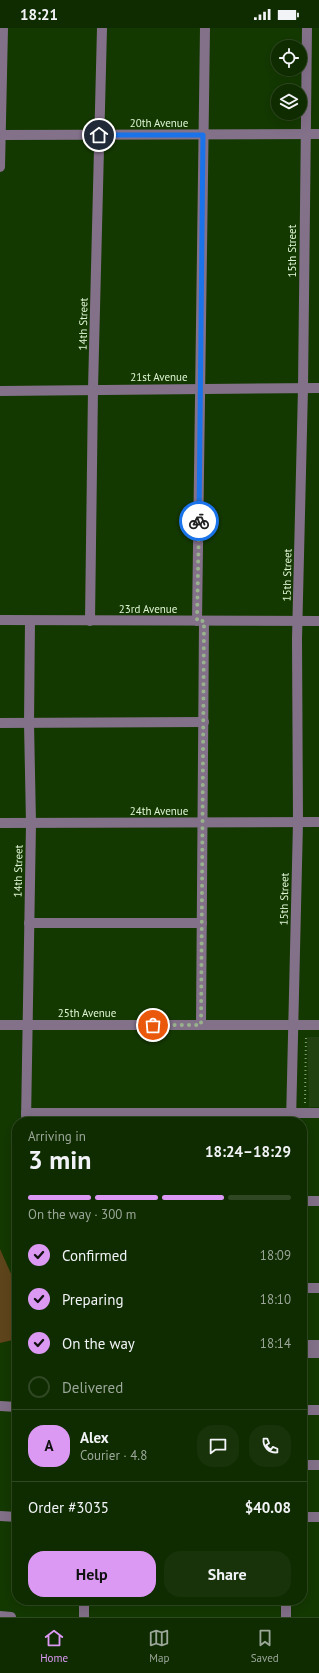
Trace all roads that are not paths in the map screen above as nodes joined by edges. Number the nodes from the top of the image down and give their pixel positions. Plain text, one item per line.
1 (3, 28) edge
2 (102, 28) edge
3 (205, 28) edge
4 (307, 28) edge
5 (319, 134) edge
6 (0, 135) edge
7 (99, 135) junction
8 (203, 135) junction
9 (305, 135) junction
10 (0, 167) edge
11 (201, 388) junction
12 (303, 388) junction
13 (319, 388) edge
14 (93, 389) junction
15 (0, 391) edge
16 (0, 620) edge
17 (30, 621) junction
18 (90, 621) junction
19 (201, 621) junction
20 (298, 621) junction
21 (319, 621) edge
22 (204, 722) junction
23 (0, 723) edge
24 (29, 723) junction
25 (203, 822) junction
26 (298, 822) junction
27 (319, 822) edge
28 (0, 823) edge
29 (32, 823) junction
30 (29, 923) junction
31 (202, 923) junction
32 (293, 1024) junction
33 (0, 1025) edge
34 (27, 1025) junction
35 (201, 1025) junction
36 (319, 1025) edge
37 (319, 1113) edge
38 (26, 1117) edge
39 (291, 1117) edge
40 (297, 1117) edge
41 (307, 1201) edge
42 (319, 1201) edge
43 (307, 1288) edge
44 (319, 1288) edge
45 (307, 1345) edge
46 (319, 1345) edge
47 (307, 1353) edge
48 (319, 1353) edge
49 (0, 1406) edge
50 (12, 1407) edge
51 (307, 1410) edge
52 (319, 1410) edge
53 (307, 1465) edge
54 (319, 1466) edge
55 (0, 1516) edge
56 (12, 1516) edge
57 (307, 1517) edge
58 (319, 1517) edge
59 (84, 1605) edge
60 (286, 1605) edge
61 (0, 1616) edge
62 (11, 1617) edge
63 (84, 1617) edge
64 (286, 1617) edge

1 - 6 street
2 - 7 street, 14th Street
3 - 8 street
4 - 9 street, 15th Street
5 - 9 street, 20th Avenue
6 - 7 street, 20th Avenue
6 - 10 street
7 - 8 street, 20th Avenue
7 - 14 street, 14th Street
8 - 9 street, 20th Avenue
8 - 11 street
9 - 12 street, 15th Street
11 - 12 street, 21st Avenue
11 - 14 street, 21st Avenue
11 - 19 street
12 - 13 street, 21st Avenue
12 - 20 street, 15th Street
14 - 15 street, 21st Avenue
14 - 18 street, 14th Street
16 - 17 street, 23rd Avenue
17 - 18 street, 23rd Avenue
17 - 24 street, 14th Street
18 - 19 street, 23rd Avenue
19 - 20 street, 23rd Avenue
19 - 22 street
20 - 21 street, 23rd Avenue
20 - 26 street, 15th Street
22 - 24 street
22 - 25 street
23 - 24 street
24 - 29 street, 14th Street
25 - 26 street, 24th Avenue
25 - 29 street, 24th Avenue
25 - 31 street
26 - 27 street, 24th Avenue
26 - 32 street, 15th Street
28 - 29 street, 24th Avenue
29 - 30 street, 14th Street
30 - 31 street
30 - 34 street, 14th Street
31 - 35 street
32 - 35 street, 25th Avenue
32 - 36 street, 25th Avenue
32 - 39 street, 15th Street
33 - 34 street, 25th Avenue
34 - 35 street, 25th Avenue
34 - 38 street, 14th Street
37 - 40 street
41 - 42 street
43 - 44 street
45 - 46 street
47 - 48 street
49 - 50 street
51 - 52 street
53 - 54 street
55 - 56 street
57 - 58 street
59 - 63 street
60 - 64 street
61 - 62 street

